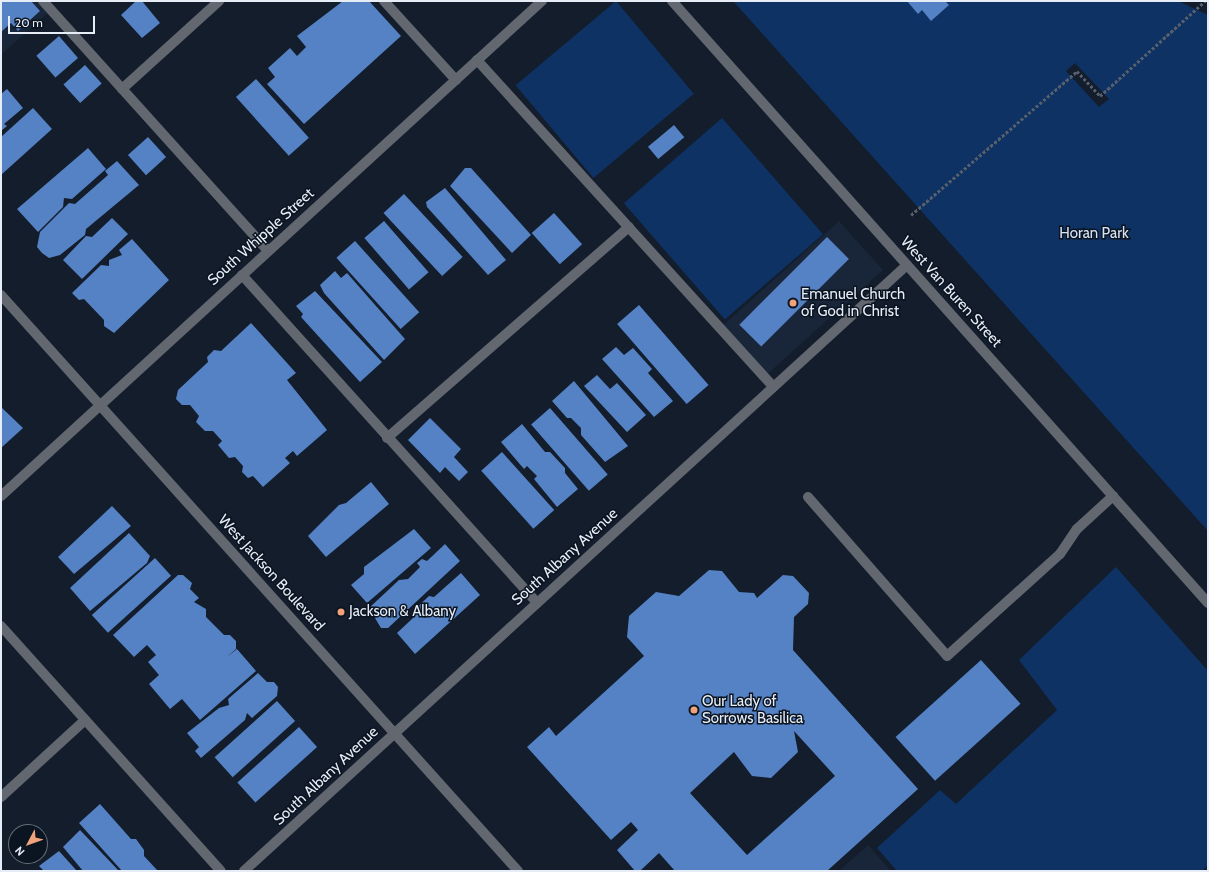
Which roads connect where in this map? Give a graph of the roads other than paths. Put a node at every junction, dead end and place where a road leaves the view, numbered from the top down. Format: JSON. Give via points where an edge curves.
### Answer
{"nodes":[{"id":1,"x":43,"y":1,"type":"edge"},
{"id":2,"x":219,"y":1,"type":"edge"},
{"id":3,"x":384,"y":1,"type":"edge"},
{"id":4,"x":542,"y":1,"type":"edge"},
{"id":5,"x":672,"y":1,"type":"edge"},
{"id":6,"x":477,"y":60,"type":"junction"},
{"id":7,"x":456,"y":80,"type":"junction"},
{"id":8,"x":122,"y":89,"type":"junction"},
{"id":9,"x":629,"y":227,"type":"junction"},
{"id":10,"x":268,"y":251,"type":"junction"},
{"id":11,"x":906,"y":265,"type":"junction"},
{"id":12,"x":242,"y":275,"type":"junction"},
{"id":13,"x":1,"y":295,"type":"edge"},
{"id":14,"x":773,"y":387,"type":"junction"},
{"id":15,"x":100,"y":405,"type":"junction"},
{"id":16,"x":387,"y":438,"type":"junction"},
{"id":17,"x":1,"y":496,"type":"edge"},
{"id":18,"x":1113,"y":496,"type":"junction"},
{"id":19,"x":808,"y":497,"type":"dead end"},
{"id":20,"x":537,"y":603,"type":"junction"},
{"id":21,"x":1208,"y":603,"type":"edge"},
{"id":22,"x":1,"y":626,"type":"edge"},
{"id":23,"x":85,"y":720,"type":"junction"},
{"id":24,"x":395,"y":733,"type":"junction"},
{"id":25,"x":1,"y":797,"type":"edge"},
{"id":26,"x":221,"y":871,"type":"edge"},
{"id":27,"x":244,"y":871,"type":"edge"},
{"id":28,"x":518,"y":871,"type":"edge"}],
"edges":[{"from":1,"to":8,"type":"street"},
{"from":2,"to":8,"type":"street"},
{"from":3,"to":7,"type":"street"},
{"from":4,"to":6,"type":"street","name":"South Whipple Street"},
{"from":5,"to":11,"type":"street","name":"West Van Buren Street"},
{"from":6,"to":7,"type":"street","name":"South Whipple Street"},
{"from":6,"to":9,"type":"street"},
{"from":7,"to":10,"type":"street","name":"South Whipple Street"},
{"from":8,"to":10,"type":"street"},
{"from":9,"to":14,"type":"street"},
{"from":9,"to":16,"type":"street"},
{"from":10,"to":12,"type":"street","name":"South Whipple Street"},
{"from":11,"to":14,"type":"street","name":"South Albany Avenue"},
{"from":11,"to":18,"type":"street","name":"West Van Buren Street"},
{"from":12,"to":15,"type":"street","name":"South Whipple Street"},
{"from":12,"to":16,"type":"street"},
{"from":13,"to":15,"type":"street","name":"West Jackson Boulevard"},
{"from":14,"to":20,"type":"street","name":"South Albany Avenue"},
{"from":15,"to":17,"type":"street","name":"South Whipple Street"},
{"from":15,"to":24,"type":"street","name":"West Jackson Boulevard"},
{"from":16,"to":20,"type":"street"},
{"from":18,"to":19,"type":"street","via":[[1077,529],[1060,554],[947,656]]},
{"from":18,"to":21,"type":"street","name":"West Van Buren Street"},
{"from":20,"to":24,"type":"street","name":"South Albany Avenue"},
{"from":22,"to":23,"type":"street"},
{"from":23,"to":25,"type":"street"},
{"from":23,"to":26,"type":"street"},
{"from":24,"to":27,"type":"street","name":"South Albany Avenue"},
{"from":24,"to":28,"type":"street","name":"West Jackson Boulevard"}]}
